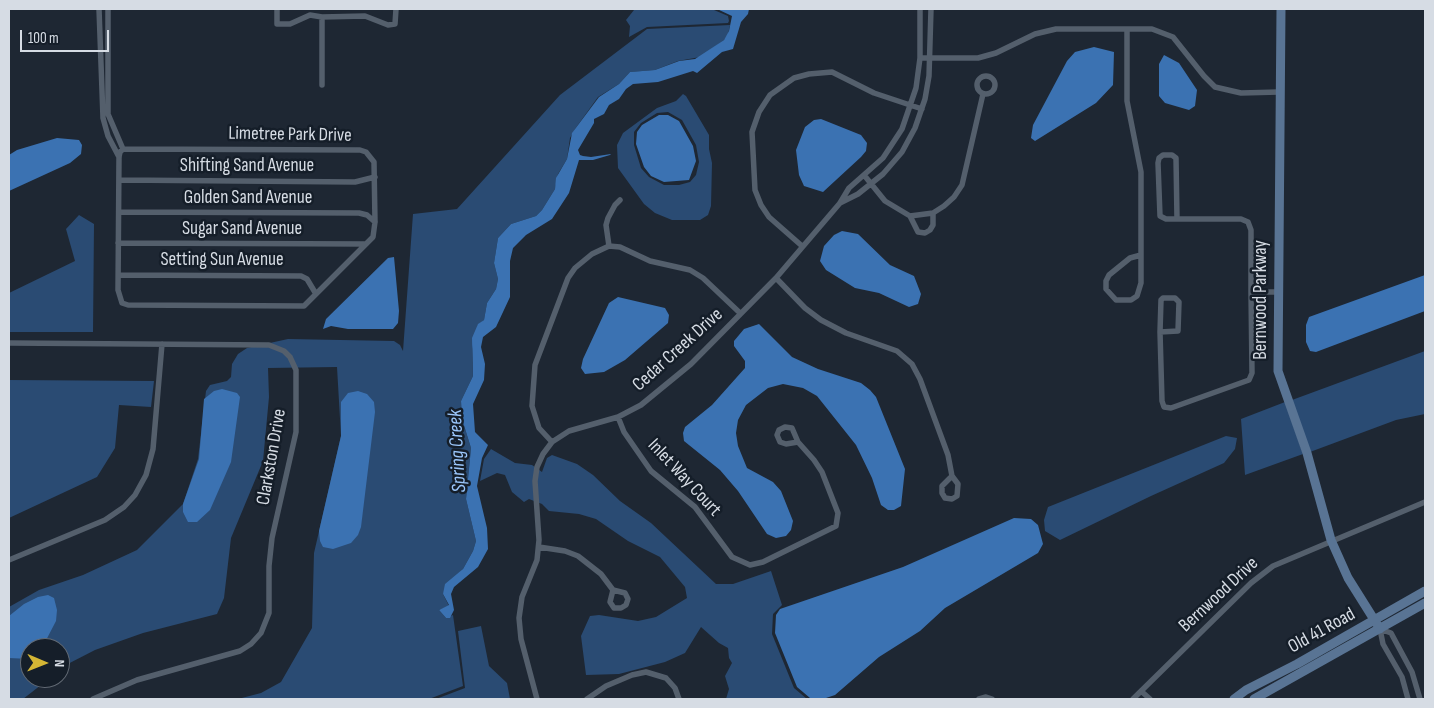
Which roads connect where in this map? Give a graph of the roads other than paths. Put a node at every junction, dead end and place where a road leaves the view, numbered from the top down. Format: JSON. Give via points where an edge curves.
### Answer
{"nodes":[{"id":1,"x":99,"y":9,"type":"edge"},
{"id":2,"x":108,"y":9,"type":"edge"},
{"id":3,"x":277,"y":9,"type":"edge"},
{"id":4,"x":396,"y":9,"type":"edge"},
{"id":5,"x":920,"y":9,"type":"edge"},
{"id":6,"x":932,"y":9,"type":"edge"},
{"id":7,"x":1281,"y":9,"type":"edge"},
{"id":8,"x":322,"y":17,"type":"junction"},
{"id":9,"x":1127,"y":28,"type":"junction"},
{"id":10,"x":920,"y":58,"type":"junction"},
{"id":11,"x":931,"y":58,"type":"junction"},
{"id":12,"x":322,"y":85,"type":"dead end"},
{"id":13,"x":1280,"y":92,"type":"junction"},
{"id":14,"x":982,"y":94,"type":"dead end"},
{"id":15,"x":911,"y":106,"type":"junction"},
{"id":16,"x":922,"y":109,"type":"junction"},
{"id":17,"x":115,"y":131,"type":"junction"},
{"id":18,"x":107,"y":134,"type":"junction"},
{"id":19,"x":124,"y":149,"type":"junction"},
{"id":20,"x":119,"y":157,"type":"junction"},
{"id":21,"x":864,"y":175,"type":"junction"},
{"id":22,"x":374,"y":177,"type":"junction"},
{"id":23,"x":119,"y":180,"type":"junction"},
{"id":24,"x":871,"y":184,"type":"junction"},
{"id":25,"x":620,"y":200,"type":"dead end"},
{"id":26,"x":840,"y":203,"type":"junction"},
{"id":27,"x":119,"y":212,"type":"junction"},
{"id":28,"x":933,"y":212,"type":"junction"},
{"id":29,"x":910,"y":216,"type":"junction"},
{"id":30,"x":1177,"y":219,"type":"junction"},
{"id":31,"x":375,"y":222,"type":"junction"},
{"id":32,"x":118,"y":243,"type":"junction"},
{"id":33,"x":366,"y":244,"type":"junction"},
{"id":34,"x":609,"y":246,"type":"junction"},
{"id":35,"x":802,"y":246,"type":"junction"},
{"id":36,"x":1140,"y":255,"type":"junction"},
{"id":37,"x":118,"y":275,"type":"junction"},
{"id":38,"x":776,"y":278,"type":"junction"},
{"id":39,"x":1251,"y":292,"type":"junction"},
{"id":40,"x":1277,"y":292,"type":"junction"},
{"id":41,"x":316,"y":294,"type":"junction"},
{"id":42,"x":740,"y":313,"type":"junction"},
{"id":43,"x":1160,"y":332,"type":"junction"},
{"id":44,"x":9,"y":344,"type":"edge"},
{"id":45,"x":162,"y":344,"type":"junction"},
{"id":46,"x":618,"y":417,"type":"junction"},
{"id":47,"x":552,"y":442,"type":"junction"},
{"id":48,"x":798,"y":442,"type":"dead end"},
{"id":49,"x":952,"y":476,"type":"dead end"},
{"id":50,"x":1425,"y":502,"type":"edge"},
{"id":51,"x":1331,"y":540,"type":"junction"},
{"id":52,"x":539,"y":547,"type":"junction"},
{"id":53,"x":9,"y":560,"type":"edge"},
{"id":54,"x":613,"y":590,"type":"dead end"},
{"id":55,"x":1425,"y":591,"type":"edge"},
{"id":56,"x":1425,"y":603,"type":"edge"},
{"id":57,"x":1376,"y":620,"type":"junction"},
{"id":58,"x":1380,"y":629,"type":"junction"},
{"id":59,"x":1142,"y":691,"type":"junction"},
{"id":60,"x":94,"y":699,"type":"edge"},
{"id":61,"x":537,"y":699,"type":"edge"},
{"id":62,"x":587,"y":699,"type":"edge"},
{"id":63,"x":679,"y":699,"type":"edge"},
{"id":64,"x":979,"y":699,"type":"edge"},
{"id":65,"x":992,"y":699,"type":"edge"},
{"id":66,"x":1133,"y":699,"type":"edge"},
{"id":67,"x":1150,"y":699,"type":"edge"},
{"id":68,"x":1234,"y":699,"type":"edge"},
{"id":69,"x":1254,"y":699,"type":"edge"},
{"id":70,"x":1408,"y":699,"type":"edge"},
{"id":71,"x":1420,"y":699,"type":"edge"}],
"edges":[{"from":1,"to":18,"type":"street","via":[[103,118]]},
{"from":2,"to":17,"type":"street","via":[[108,114]]},
{"from":3,"to":8,"type":"street","via":[[277,24],[290,24],[310,15]]},
{"from":4,"to":8,"type":"street","via":[[395,24],[392,25],[365,16]]},
{"from":5,"to":10,"type":"street","name":"Cedar Creek Drive"},
{"from":6,"to":11,"type":"street","name":"Cedar Creek Drive"},
{"from":7,"to":13,"type":"street","name":"Bernwood Parkway"},
{"from":8,"to":12,"type":"street"},
{"from":9,"to":11,"type":"street","via":[[1056,28],[978,58]]},
{"from":9,"to":13,"type":"street","via":[[1152,29],[1173,37],[1209,82],[1221,89],[1241,93]]},
{"from":9,"to":36,"type":"street","via":[[1127,100],[1141,172]]},
{"from":10,"to":11,"type":"street"},
{"from":10,"to":15,"type":"street","name":"Cedar Creek Drive"},
{"from":11,"to":16,"type":"street","name":"Cedar Creek Drive"},
{"from":13,"to":40,"type":"street","name":"Bernwood Parkway"},
{"from":14,"to":28,"type":"street","via":[[962,185],[949,202]]},
{"from":15,"to":16,"type":"street"},
{"from":15,"to":21,"type":"street","name":"Cedar Creek Drive","via":[[895,142]]},
{"from":15,"to":35,"type":"street","via":[[874,93],[832,72],[794,78],[770,95],[752,132],[755,190],[769,218]]},
{"from":16,"to":24,"type":"street","name":"Cedar Creek Drive","via":[[902,152]]},
{"from":17,"to":18,"type":"street"},
{"from":17,"to":19,"type":"street"},
{"from":18,"to":20,"type":"street"},
{"from":19,"to":20,"type":"street"},
{"from":19,"to":22,"type":"street","name":"Limetree Park Drive","via":[[360,150],[371,156]]},
{"from":20,"to":23,"type":"street","name":"Limetree Park Drive"},
{"from":21,"to":24,"type":"street"},
{"from":21,"to":26,"type":"street","name":"Cedar Creek Drive","via":[[849,188]]},
{"from":22,"to":23,"type":"street","name":"Shifting Sand Avenue","via":[[355,182]]},
{"from":22,"to":31,"type":"street","name":"Limetree Park Drive"},
{"from":23,"to":27,"type":"street","name":"Limetree Park Drive"},
{"from":24,"to":26,"type":"street","name":"Cedar Creek Drive"},
{"from":24,"to":29,"type":"street","via":[[886,201]]},
{"from":25,"to":34,"type":"street","via":[[606,224]]},
{"from":26,"to":35,"type":"street","name":"Cedar Creek Drive"},
{"from":27,"to":31,"type":"street","name":"Golden Sand Avenue","via":[[359,213]]},
{"from":27,"to":32,"type":"street","name":"Limetree Park Drive"},
{"from":28,"to":29,"type":"street"},
{"from":28,"to":29,"type":"street","via":[[933,225],[925,233],[918,232]]},
{"from":30,"to":30,"type":"street","via":[[1163,218],[1159,213],[1158,163],[1163,155],[1176,158]]},
{"from":30,"to":39,"type":"street","via":[[1241,219],[1248,222],[1251,230]]},
{"from":31,"to":33,"type":"street","name":"Limetree Park Drive","via":[[373,237]]},
{"from":32,"to":33,"type":"street","name":"Sugar Sand Avenue"},
{"from":32,"to":37,"type":"street","name":"Limetree Park Drive"},
{"from":33,"to":41,"type":"street","name":"Limetree Park Drive"},
{"from":34,"to":42,"type":"street","via":[[697,274]]},
{"from":34,"to":47,"type":"street","via":[[592,254],[571,273],[538,357],[532,382],[532,406],[540,428]]},
{"from":35,"to":38,"type":"street","name":"Cedar Creek Drive"},
{"from":36,"to":36,"type":"street","via":[[1138,296],[1131,300],[1116,300],[1106,288],[1109,275],[1130,258]]},
{"from":37,"to":41,"type":"street","name":"Setting Sun Avenue","via":[[301,276],[307,279]]},
{"from":37,"to":41,"type":"street","name":"Limetree Park Drive","via":[[122,303],[134,306],[296,307],[304,306]]},
{"from":38,"to":42,"type":"street","name":"Cedar Creek Drive"},
{"from":38,"to":49,"type":"street","via":[[821,320],[846,333],[897,351],[912,364],[948,455]]},
{"from":39,"to":40,"type":"street"},
{"from":39,"to":43,"type":"street","via":[[1252,373],[1248,381],[1174,408],[1166,408],[1162,401]]},
{"from":40,"to":51,"type":"street","name":"Bernwood Parkway","via":[[1278,371]]},
{"from":42,"to":46,"type":"street","name":"Cedar Creek Drive","via":[[691,364],[647,400]]},
{"from":43,"to":43,"type":"street","via":[[1178,331],[1179,302],[1176,298],[1161,299]]},
{"from":44,"to":45,"type":"street","name":"Clarkston Drive"},
{"from":45,"to":53,"type":"street","via":[[153,448],[146,475],[135,495],[105,520]]},
{"from":45,"to":60,"type":"street","name":"Clarkston Drive","via":[[269,344],[284,351],[294,363],[296,425],[270,545],[269,614],[261,633],[240,651],[137,680]]},
{"from":46,"to":47,"type":"street","name":"Cedar Creek Drive","via":[[569,431]]},
{"from":46,"to":48,"type":"street","name":"Inlet Way Court","via":[[624,432],[651,471],[695,507],[732,557],[750,564],[762,562],[836,526],[838,514],[822,472]]},
{"from":47,"to":52,"type":"street","name":"Cedar Creek Drive","via":[[540,460],[536,474]]},
{"from":50,"to":51,"type":"street","name":"Bernwood Drive"},
{"from":51,"to":57,"type":"street","name":"Bernwood Parkway","via":[[1348,578]]},
{"from":51,"to":59,"type":"street","name":"Bernwood Drive","via":[[1262,574]]},
{"from":52,"to":54,"type":"street","via":[[565,550],[578,556],[601,574]]},
{"from":52,"to":61,"type":"street","name":"Cedar Creek Drive","via":[[534,573],[522,597],[518,618]]},
{"from":55,"to":57,"type":"street","name":"Old 41 Road"},
{"from":56,"to":58,"type":"street","name":"Old 41 Road"},
{"from":57,"to":58,"type":"street","name":"Bernwood Parkway"},
{"from":57,"to":68,"type":"street","name":"Old 41 Road"},
{"from":58,"to":69,"type":"street","name":"Old 41 Road"},
{"from":58,"to":70,"type":"street","via":[[1383,644],[1402,677]]},
{"from":58,"to":71,"type":"street","via":[[1391,633],[1412,672]]},
{"from":59,"to":66,"type":"street","name":"Bernwood Drive"},
{"from":59,"to":67,"type":"street"},
{"from":62,"to":63,"type":"street","via":[[606,686],[646,672],[666,678]]},
{"from":64,"to":65,"type":"street","via":[[986,696]]}]}
